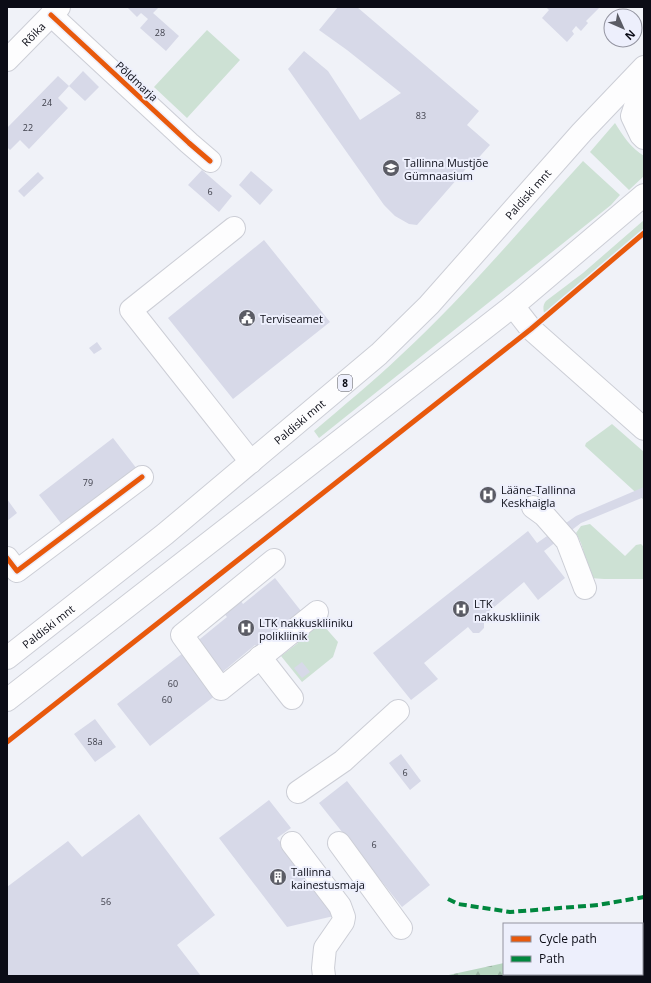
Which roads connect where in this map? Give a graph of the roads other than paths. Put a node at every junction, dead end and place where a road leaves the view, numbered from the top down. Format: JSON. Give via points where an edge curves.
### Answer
{"nodes":[{"id":1,"x":55,"y":11,"type":"edge"},
{"id":2,"x":7,"y":60,"type":"edge"},
{"id":3,"x":644,"y":67,"type":"edge"},
{"id":4,"x":644,"y":79,"type":"edge"},
{"id":5,"x":644,"y":138,"type":"edge"},
{"id":6,"x":210,"y":161,"type":"dead end"},
{"id":7,"x":644,"y":196,"type":"edge"},
{"id":8,"x":234,"y":228,"type":"dead end"},
{"id":9,"x":513,"y":306,"type":"junction"},
{"id":10,"x":644,"y":429,"type":"edge"},
{"id":11,"x":251,"y":462,"type":"junction"},
{"id":12,"x":142,"y":477,"type":"dead end"},
{"id":13,"x":533,"y":508,"type":"dead end"},
{"id":14,"x":7,"y":558,"type":"edge"},
{"id":15,"x":274,"y":560,"type":"dead end"},
{"id":16,"x":585,"y":588,"type":"dead end"},
{"id":17,"x":317,"y":612,"type":"dead end"},
{"id":18,"x":260,"y":657,"type":"junction"},
{"id":19,"x":7,"y":658,"type":"edge"},
{"id":20,"x":292,"y":698,"type":"dead end"},
{"id":21,"x":7,"y":700,"type":"edge"},
{"id":22,"x":398,"y":711,"type":"dead end"},
{"id":23,"x":298,"y":792,"type":"dead end"},
{"id":24,"x":292,"y":843,"type":"dead end"},
{"id":25,"x":339,"y":843,"type":"dead end"},
{"id":26,"x":401,"y":928,"type":"dead end"},
{"id":27,"x":324,"y":972,"type":"edge"}],
"edges":[{"from":1,"to":2,"type":"main road","name":"Rõika"},
{"from":1,"to":6,"type":"main road","name":"Põldmarja"},
{"from":3,"to":11,"type":"main road","name":"Paldiski mnt","number":"8","via":[[582,132],[429,305],[380,354]]},
{"from":4,"to":5,"type":"main road","via":[[632,116]]},
{"from":7,"to":9,"type":"main road"},
{"from":8,"to":11,"type":"main road","via":[[131,310]]},
{"from":9,"to":10,"type":"main road","via":[[531,329]]},
{"from":9,"to":21,"type":"main road"},
{"from":11,"to":19,"type":"main road","name":"Paldiski mnt","number":"8","via":[[165,534]]},
{"from":12,"to":14,"type":"main road","via":[[17,570]]},
{"from":13,"to":16,"type":"main road","via":[[544,515],[567,540]]},
{"from":15,"to":18,"type":"main road","via":[[182,635],[220,689]]},
{"from":17,"to":18,"type":"main road"},
{"from":18,"to":20,"type":"main road"},
{"from":22,"to":23,"type":"main road","via":[[343,761]]},
{"from":24,"to":27,"type":"main road","via":[[340,906],[344,917],[325,948]]},
{"from":25,"to":26,"type":"main road"}]}
